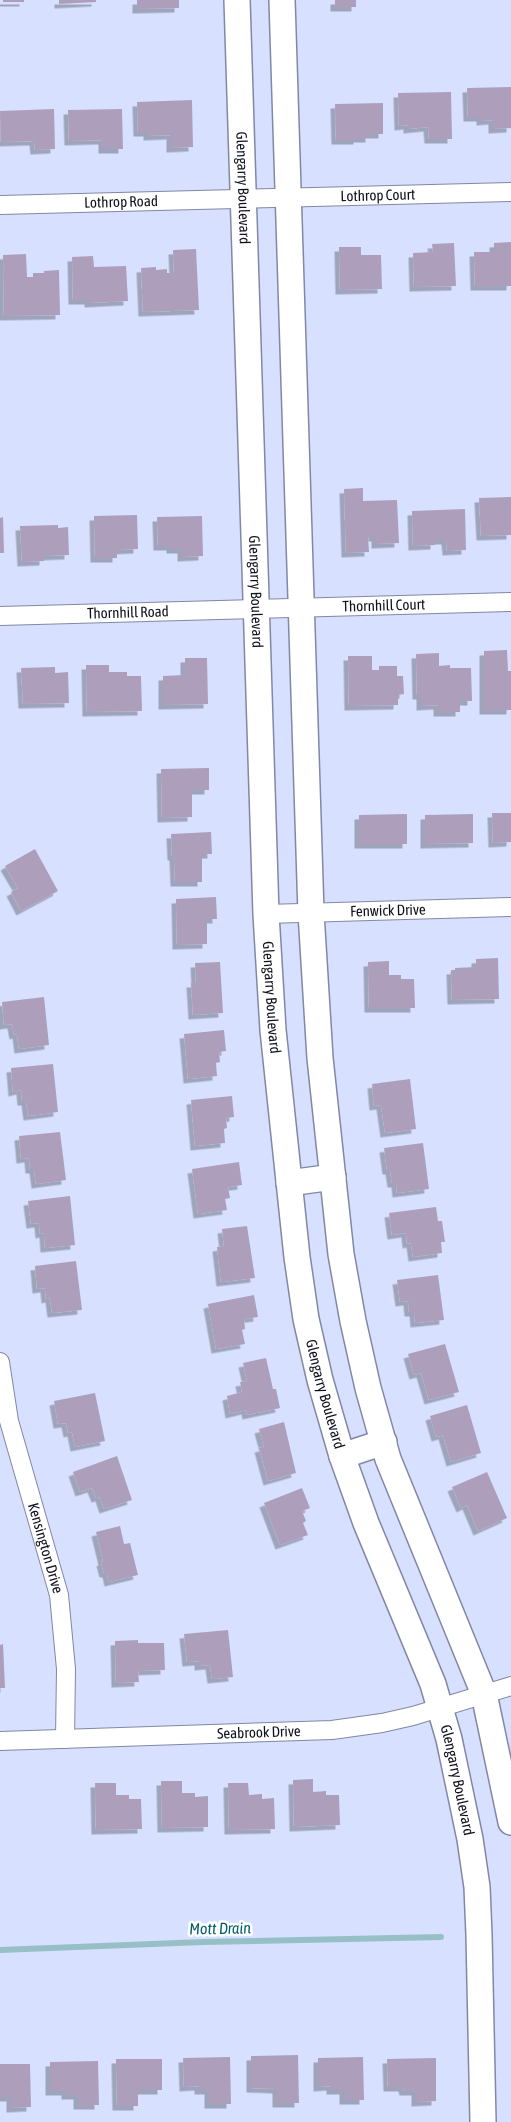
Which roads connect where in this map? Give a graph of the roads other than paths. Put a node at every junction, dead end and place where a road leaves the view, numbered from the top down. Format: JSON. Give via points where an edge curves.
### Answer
{"nodes":[{"id":1,"x":238,"y":0,"type":"edge"},
{"id":2,"x":282,"y":0,"type":"edge"},
{"id":3,"x":511,"y":192,"type":"edge"},
{"id":4,"x":288,"y":196,"type":"junction"},
{"id":5,"x":243,"y":198,"type":"junction"},
{"id":6,"x":0,"y":205,"type":"edge"},
{"id":7,"x":511,"y":602,"type":"edge"},
{"id":8,"x":301,"y":607,"type":"junction"},
{"id":9,"x":256,"y":608,"type":"junction"},
{"id":10,"x":0,"y":616,"type":"edge"},
{"id":11,"x":511,"y":907,"type":"edge"},
{"id":12,"x":311,"y":913,"type":"junction"},
{"id":13,"x":266,"y":914,"type":"junction"},
{"id":14,"x":333,"y":1177,"type":"junction"},
{"id":15,"x":289,"y":1183,"type":"junction"},
{"id":16,"x":0,"y":1362,"type":"edge"},
{"id":17,"x":384,"y":1442,"type":"junction"},
{"id":18,"x":342,"y":1456,"type":"junction"},
{"id":19,"x":511,"y":1686,"type":"edge"},
{"id":20,"x":484,"y":1694,"type":"junction"},
{"id":21,"x":440,"y":1708,"type":"junction"},
{"id":22,"x":65,"y":1739,"type":"junction"},
{"id":23,"x":0,"y":1742,"type":"edge"},
{"id":24,"x":511,"y":1822,"type":"edge"},
{"id":25,"x":483,"y":2122,"type":"edge"}],
"edges":[{"from":1,"to":5,"type":"street","name":"Glengarry Boulevard"},
{"from":2,"to":4,"type":"street"},
{"from":3,"to":4,"type":"street","name":"Lothrop Court"},
{"from":4,"to":5,"type":"street","name":"Lothrop Court"},
{"from":4,"to":8,"type":"street"},
{"from":5,"to":6,"type":"street","name":"Lothrop Road"},
{"from":5,"to":9,"type":"street","name":"Glengarry Boulevard"},
{"from":7,"to":8,"type":"street","name":"Thornhill Court"},
{"from":8,"to":9,"type":"street","name":"Thornhill Court"},
{"from":8,"to":12,"type":"street"},
{"from":9,"to":10,"type":"street","name":"Thornhill Road"},
{"from":9,"to":13,"type":"street","name":"Glengarry Boulevard"},
{"from":11,"to":12,"type":"street","name":"Fenwick Drive"},
{"from":12,"to":13,"type":"street","name":"Fenwick Drive"},
{"from":12,"to":14,"type":"street","via":[[320,1058]]},
{"from":13,"to":15,"type":"street","name":"Glengarry Boulevard","via":[[273,1030]]},
{"from":14,"to":15,"type":"street"},
{"from":14,"to":17,"type":"street","via":[[352,1321]]},
{"from":15,"to":18,"type":"street","name":"Glengarry Boulevard","via":[[306,1319]]},
{"from":16,"to":22,"type":"street","name":"Kensington Drive","via":[[9,1421],[60,1595],[66,1669]]},
{"from":17,"to":18,"type":"street","name":"Glengarry Boulevard"},
{"from":17,"to":20,"type":"street","via":[[388,1459]]},
{"from":18,"to":21,"type":"street","name":"Glengarry Boulevard"},
{"from":19,"to":20,"type":"street","name":"Seabrook Drive"},
{"from":20,"to":21,"type":"street","name":"Seabrook Drive"},
{"from":20,"to":24,"type":"street"},
{"from":21,"to":22,"type":"street","name":"Seabrook Drive","via":[[382,1723],[332,1730]]},
{"from":21,"to":25,"type":"street","name":"Glengarry Boulevard","via":[[470,1839],[477,1887]]},
{"from":22,"to":23,"type":"street","name":"Seabrook Drive"}]}
